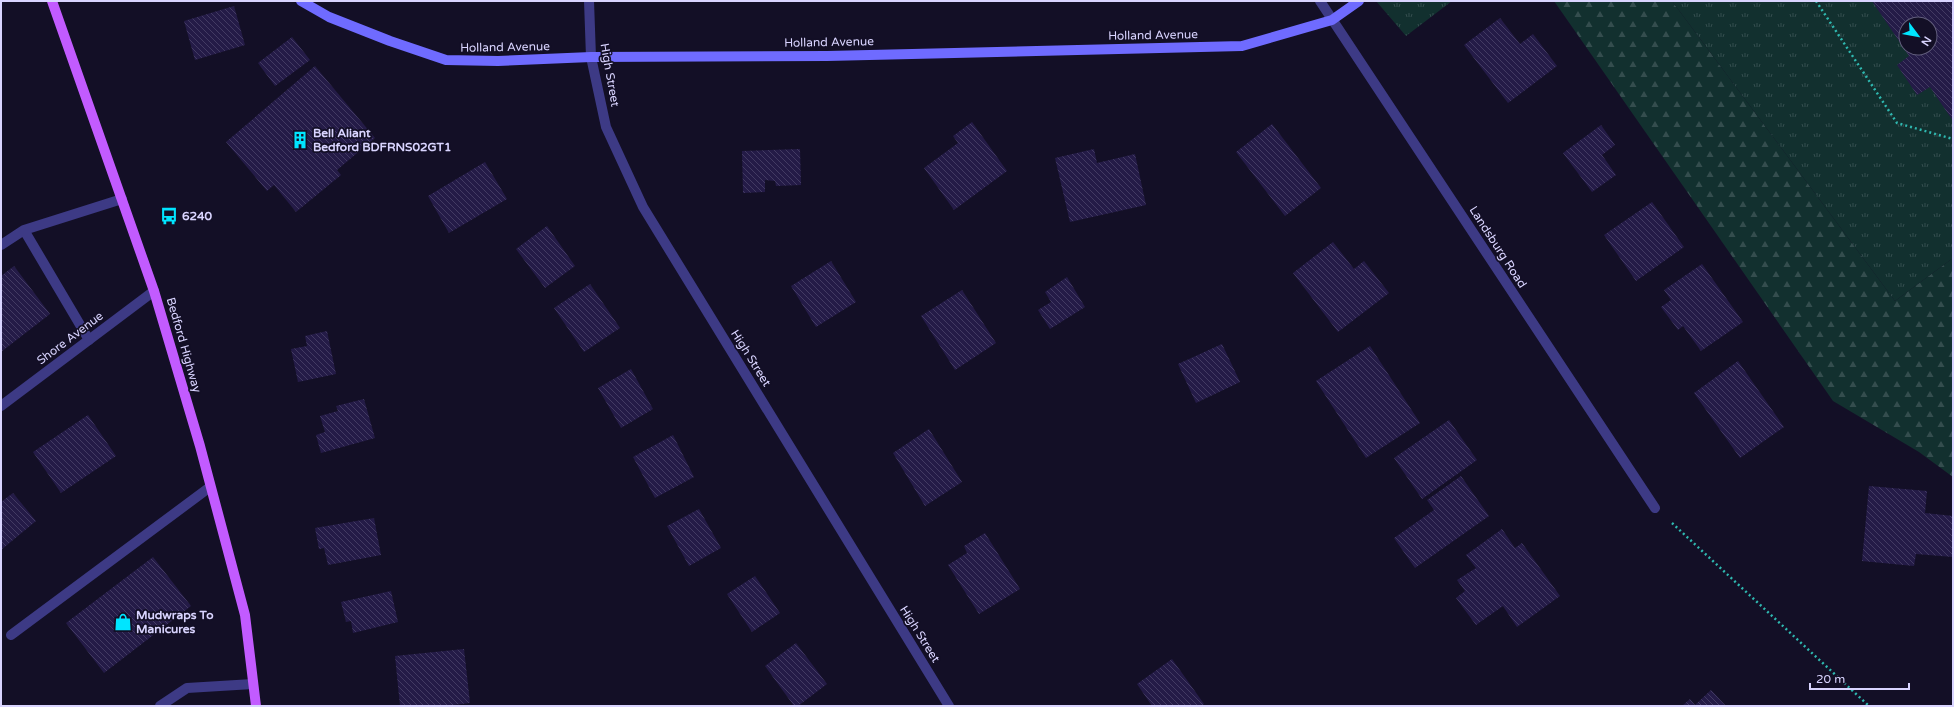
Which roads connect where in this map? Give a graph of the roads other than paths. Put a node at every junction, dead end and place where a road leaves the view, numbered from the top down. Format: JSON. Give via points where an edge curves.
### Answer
{"nodes":[{"id":1,"x":52,"y":1,"type":"edge"},
{"id":2,"x":301,"y":1,"type":"edge"},
{"id":3,"x":588,"y":1,"type":"edge"},
{"id":4,"x":1320,"y":1,"type":"edge"},
{"id":5,"x":1359,"y":1,"type":"edge"},
{"id":6,"x":1332,"y":20,"type":"junction"},
{"id":7,"x":591,"y":57,"type":"junction"},
{"id":8,"x":122,"y":199,"type":"junction"},
{"id":9,"x":24,"y":230,"type":"junction"},
{"id":10,"x":1,"y":245,"type":"edge"},
{"id":11,"x":154,"y":291,"type":"junction"},
{"id":12,"x":89,"y":340,"type":"junction"},
{"id":13,"x":1,"y":406,"type":"edge"},
{"id":14,"x":210,"y":487,"type":"junction"},
{"id":15,"x":1655,"y":508,"type":"road end"},
{"id":16,"x":11,"y":635,"type":"dead end"},
{"id":17,"x":253,"y":684,"type":"junction"},
{"id":18,"x":160,"y":706,"type":"edge"},
{"id":19,"x":256,"y":706,"type":"edge"},
{"id":20,"x":949,"y":706,"type":"edge"}],
"edges":[{"from":1,"to":8,"type":"main road","name":"Bedford Highway"},
{"from":2,"to":7,"type":"street","name":"Holland Avenue","via":[[329,17],[390,42],[446,60],[498,61]]},
{"from":3,"to":7,"type":"street","name":"High Street"},
{"from":4,"to":6,"type":"street","name":"Landsburg Road"},
{"from":5,"to":6,"type":"street","name":"Holland Avenue"},
{"from":6,"to":7,"type":"street","name":"Holland Avenue","via":[[1242,46],[827,56]]},
{"from":6,"to":15,"type":"street","name":"Landsburg Road"},
{"from":7,"to":20,"type":"street","name":"High Street","via":[[606,127],[643,207]]},
{"from":8,"to":9,"type":"street"},
{"from":8,"to":11,"type":"main road","name":"Bedford Highway"},
{"from":9,"to":10,"type":"street"},
{"from":9,"to":12,"type":"street"},
{"from":11,"to":12,"type":"street","name":"Shore Avenue"},
{"from":11,"to":14,"type":"main road","name":"Bedford Highway"},
{"from":12,"to":13,"type":"street","name":"Shore Avenue"},
{"from":14,"to":16,"type":"street"},
{"from":14,"to":17,"type":"main road","name":"Bedford Highway","via":[[245,615]]},
{"from":17,"to":18,"type":"street","via":[[187,688]]},
{"from":17,"to":19,"type":"main road","name":"Bedford Highway"}]}
